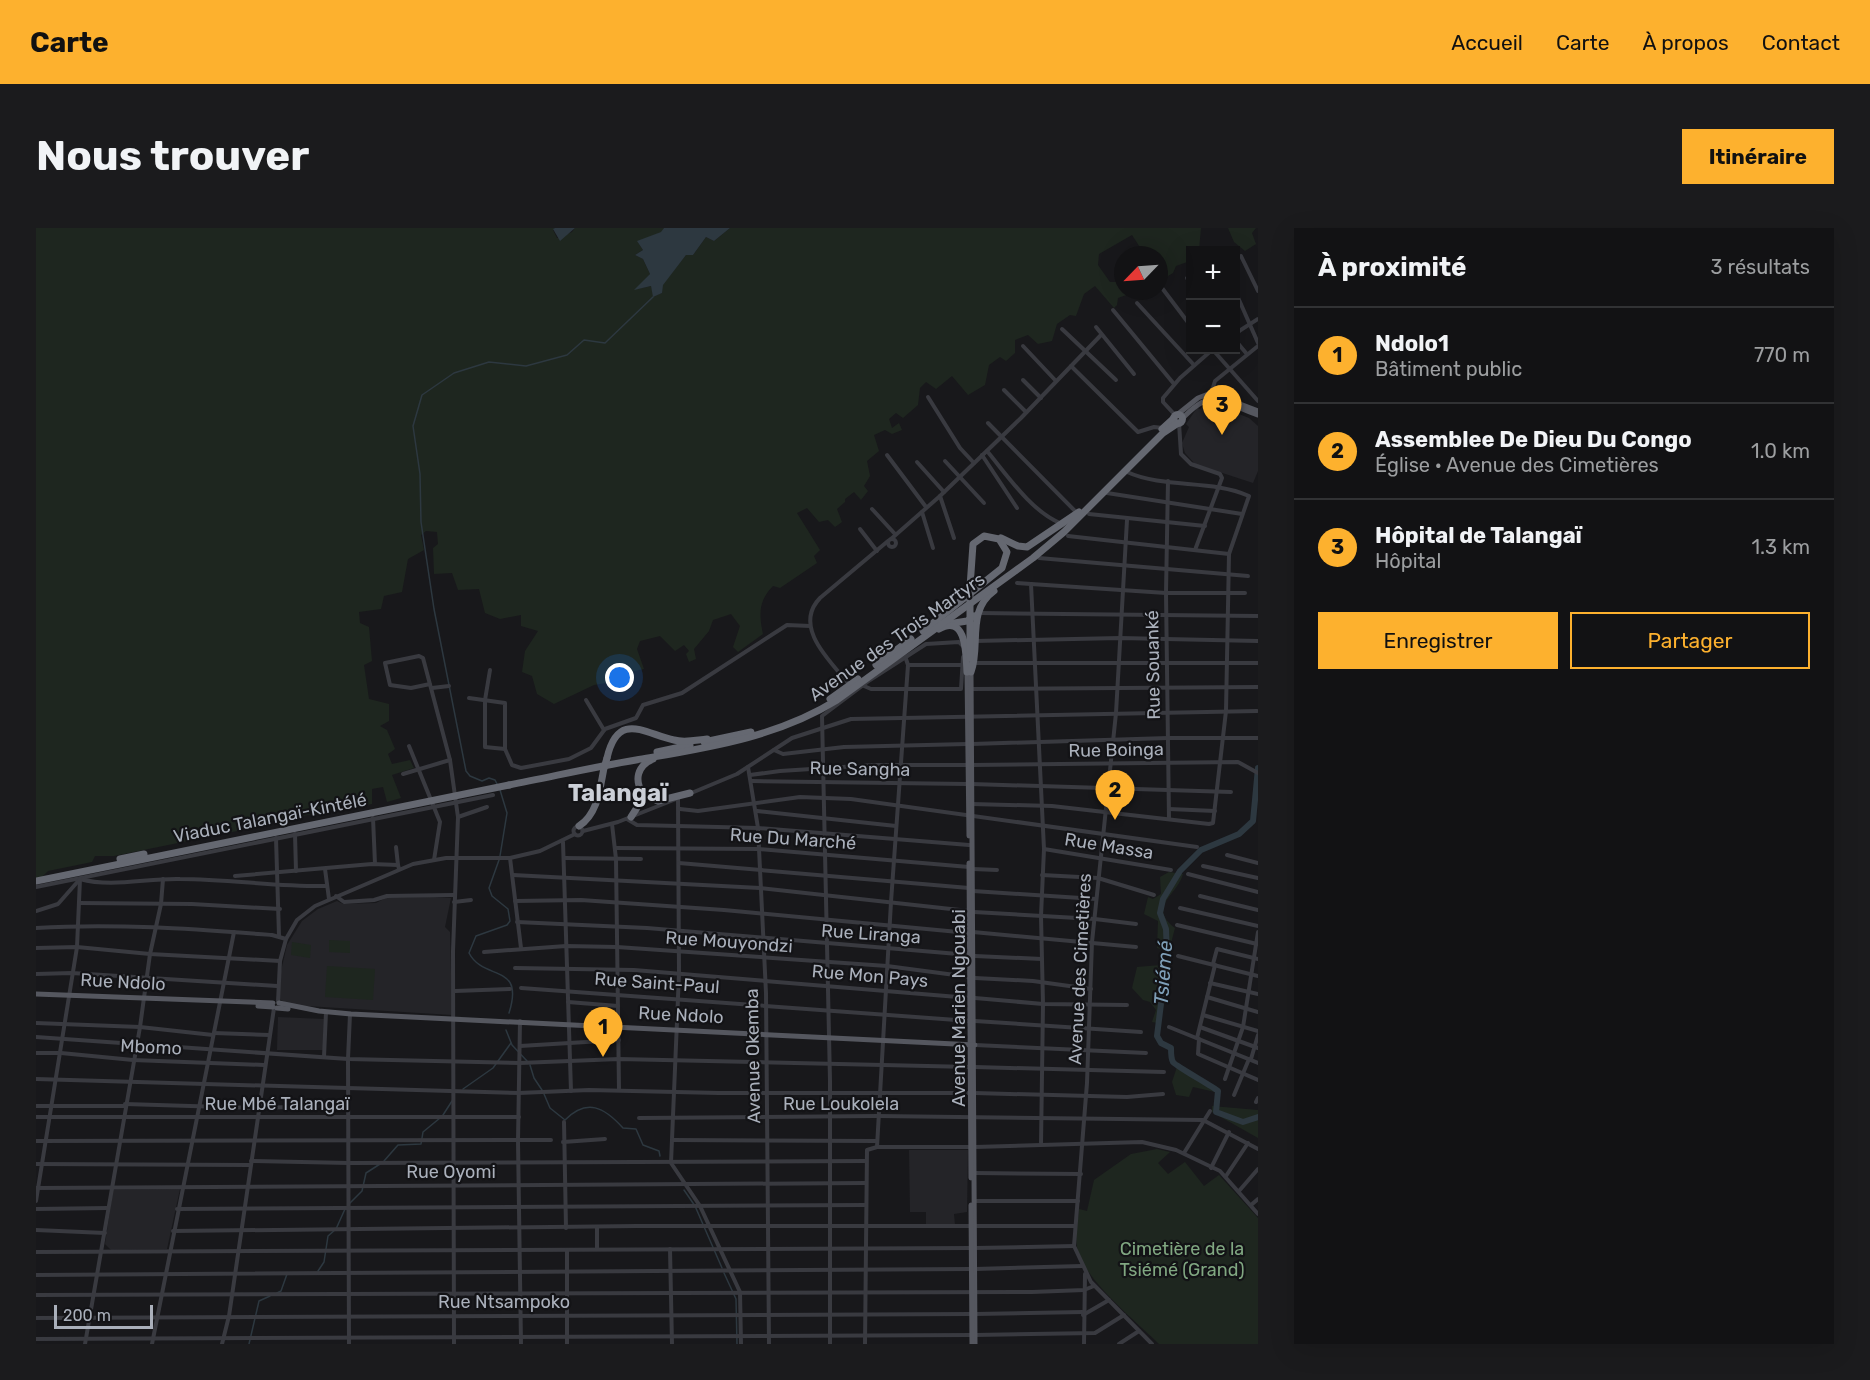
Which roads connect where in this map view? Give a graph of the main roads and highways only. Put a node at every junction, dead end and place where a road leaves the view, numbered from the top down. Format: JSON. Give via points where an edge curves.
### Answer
{"nodes":[{"id":1,"x":1210,"y":395,"type":"junction"},
{"id":2,"x":1258,"y":411,"type":"edge"},
{"id":3,"x":1258,"y":416,"type":"edge"},
{"id":4,"x":1178,"y":419,"type":"joint"},
{"id":5,"x":1164,"y":430,"type":"junction"},
{"id":6,"x":1078,"y":513,"type":"junction"},
{"id":7,"x":1064,"y":530,"type":"junction"},
{"id":8,"x":1000,"y":538,"type":"junction"},
{"id":9,"x":979,"y":611,"type":"junction"},
{"id":10,"x":946,"y":625,"type":"junction"},
{"id":11,"x":923,"y":631,"type":"junction"},
{"id":12,"x":890,"y":661,"type":"junction"},
{"id":13,"x":969,"y":661,"type":"junction"},
{"id":14,"x":969,"y":672,"type":"junction"},
{"id":15,"x":969,"y":716,"type":"junction"},
{"id":16,"x":728,"y":736,"type":"junction"},
{"id":17,"x":673,"y":754,"type":"junction"},
{"id":18,"x":509,"y":783,"type":"junction"},
{"id":19,"x":970,"y":784,"type":"junction"},
{"id":20,"x":641,"y":792,"type":"junction"},
{"id":21,"x":690,"y":793,"type":"road end"},
{"id":22,"x":970,"y":815,"type":"junction"},
{"id":23,"x":629,"y":818,"type":"road end"},
{"id":24,"x":581,"y":829,"type":"road end"},
{"id":25,"x":971,"y":868,"type":"junction"},
{"id":26,"x":36,"y":879,"type":"edge"},
{"id":27,"x":36,"y":994,"type":"edge"},
{"id":28,"x":973,"y":1045,"type":"junction"},
{"id":29,"x":973,"y":1147,"type":"junction"},
{"id":30,"x":973,"y":1227,"type":"junction"},
{"id":31,"x":974,"y":1344,"type":"edge"}],
"edges":[{"from":1,"to":2,"type":"main road"},
{"from":1,"to":3,"type":"main road"},
{"from":1,"to":4,"type":"main road","name":"Avenue des Trois Martyrs"},
{"from":4,"to":5,"type":"highway","name":"Avenue des Trois Martyrs"},
{"from":5,"to":6,"type":"highway","name":"Avenue des Trois Martyrs"},
{"from":5,"to":7,"type":"highway","name":"Avenue des Trois Martyrs"},
{"from":6,"to":7,"type":"highway"},
{"from":6,"to":11,"type":"highway","name":"Avenue des Trois Martyrs","via":[[1021,562]]},
{"from":7,"to":8,"type":"highway","via":[[1027,547]]},
{"from":7,"to":9,"type":"highway","via":[[1039,558],[991,593]]},
{"from":7,"to":12,"type":"highway","name":"Avenue des Trois Martyrs","via":[[1011,575]]},
{"from":8,"to":11,"type":"highway","via":[[1007,552],[1002,568]]},
{"from":8,"to":13,"type":"highway","bridge":true,"via":[[984,536],[973,544]]},
{"from":9,"to":10,"type":"highway","via":[[967,621]]},
{"from":9,"to":13,"type":"highway"},
{"from":10,"to":12,"type":"highway"},
{"from":10,"to":14,"type":"highway","via":[[956,627],[963,635]]},
{"from":11,"to":16,"type":"highway","name":"Avenue des Trois Martyrs","via":[[825,702],[765,729]]},
{"from":12,"to":17,"type":"highway","name":"Avenue des Trois Martyrs","via":[[806,718],[771,732]]},
{"from":13,"to":14,"type":"highway"},
{"from":14,"to":15,"type":"main road"},
{"from":14,"to":15,"type":"main road","name":"Avenue Marien Ngouabi"},
{"from":15,"to":19,"type":"main road","name":"Avenue Marien Ngouabi"},
{"from":16,"to":18,"type":"highway","name":"Avenue des Trois Martyrs"},
{"from":16,"to":24,"type":"highway","bridge":true,"via":[[681,741],[633,728],[616,737],[606,758],[594,807]]},
{"from":17,"to":18,"type":"highway","name":"Avenue des Trois Martyrs"},
{"from":17,"to":20,"type":"highway","via":[[642,766],[637,778]]},
{"from":18,"to":26,"type":"highway","name":"Viaduc Talangaï-Kintélé","bridge":true},
{"from":19,"to":22,"type":"main road"},
{"from":19,"to":22,"type":"main road","name":"Avenue Marien Ngouabi"},
{"from":20,"to":21,"type":"highway","via":[[658,801]]},
{"from":20,"to":23,"type":"highway","via":[[639,807]]},
{"from":22,"to":25,"type":"main road","name":"Avenue Marien Ngouabi"},
{"from":22,"to":25,"type":"main road"},
{"from":25,"to":28,"type":"main road","name":"Avenue Marien Ngouabi"},
{"from":27,"to":28,"type":"main road","name":"Rue Ndolo"},
{"from":28,"to":29,"type":"main road","name":"Avenue Marien Ngouabi"},
{"from":29,"to":30,"type":"main road"},
{"from":29,"to":30,"type":"main road","name":"Avenue Marien Ngouabi"},
{"from":30,"to":31,"type":"main road","name":"Avenue Marien Ngouabi"}]}
